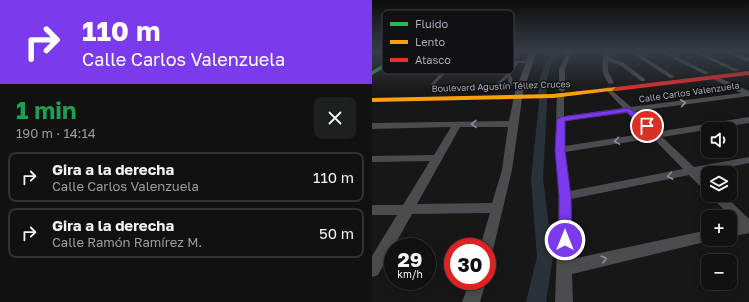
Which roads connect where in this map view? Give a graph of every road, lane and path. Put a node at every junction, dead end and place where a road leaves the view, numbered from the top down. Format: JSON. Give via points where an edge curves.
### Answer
{"nodes":[{"id":1,"x":529,"y":65,"type":"edge"},
{"id":2,"x":564,"y":65,"type":"edge"},
{"id":3,"x":605,"y":65,"type":"edge"},
{"id":4,"x":623,"y":65,"type":"edge"},
{"id":5,"x":654,"y":65,"type":"edge"},
{"id":6,"x":690,"y":65,"type":"edge"},
{"id":7,"x":725,"y":65,"type":"edge"},
{"id":8,"x":382,"y":67,"type":"edge"},
{"id":9,"x":749,"y":68,"type":"edge"},
{"id":10,"x":736,"y":70,"type":"junction"},
{"id":11,"x":372,"y":73,"type":"edge"},
{"id":12,"x":749,"y":73,"type":"edge"},
{"id":13,"x":442,"y":74,"type":"edge"},
{"id":14,"x":508,"y":75,"type":"joint"},
{"id":15,"x":710,"y":75,"type":"junction"},
{"id":16,"x":672,"y":77,"type":"junction"},
{"id":17,"x":643,"y":80,"type":"junction"},
{"id":18,"x":432,"y":85,"type":"dead end"},
{"id":19,"x":609,"y":86,"type":"junction"},
{"id":20,"x":372,"y":93,"type":"edge"},
{"id":21,"x":557,"y":93,"type":"junction"},
{"id":22,"x":518,"y":94,"type":"junction"},
{"id":23,"x":749,"y":94,"type":"edge"},
{"id":24,"x":372,"y":100,"type":"edge"},
{"id":25,"x":629,"y":110,"type":"junction"},
{"id":26,"x":561,"y":119,"type":"junction"},
{"id":27,"x":749,"y":120,"type":"edge"},
{"id":28,"x":457,"y":124,"type":"junction"},
{"id":29,"x":513,"y":124,"type":"junction"},
{"id":30,"x":372,"y":126,"type":"edge"},
{"id":31,"x":656,"y":135,"type":"junction"},
{"id":32,"x":560,"y":150,"type":"junction"},
{"id":33,"x":438,"y":158,"type":"junction"},
{"id":34,"x":372,"y":159,"type":"edge"},
{"id":35,"x":749,"y":160,"type":"edge"},
{"id":36,"x":692,"y":171,"type":"junction"},
{"id":37,"x":701,"y":180,"type":"edge"},
{"id":38,"x":565,"y":196,"type":"junction"},
{"id":39,"x":723,"y":202,"type":"edge"},
{"id":40,"x":498,"y":208,"type":"junction"},
{"id":41,"x":407,"y":209,"type":"junction"},
{"id":42,"x":372,"y":210,"type":"edge"},
{"id":43,"x":749,"y":227,"type":"edge"},
{"id":44,"x":737,"y":230,"type":"edge"},
{"id":45,"x":490,"y":238,"type":"edge"},
{"id":46,"x":701,"y":238,"type":"edge"},
{"id":47,"x":566,"y":268,"type":"junction"},
{"id":48,"x":372,"y":270,"type":"edge"},
{"id":49,"x":475,"y":290,"type":"edge"},
{"id":50,"x":471,"y":302,"type":"edge"},
{"id":51,"x":564,"y":302,"type":"edge"}],
"edges":[{"from":1,"to":22,"type":"street"},
{"from":2,"to":21,"type":"street"},
{"from":3,"to":19,"type":"street","via":[[604,73]]},
{"from":4,"to":17,"type":"street"},
{"from":5,"to":16,"type":"street"},
{"from":6,"to":15,"type":"street"},
{"from":7,"to":10,"type":"street"},
{"from":8,"to":11,"type":"street"},
{"from":9,"to":10,"type":"street","name":"Boulevard Agustín Téllez Cruces"},
{"from":10,"to":15,"type":"street","name":"Boulevard Agustín Téllez Cruces"},
{"from":12,"to":15,"type":"street","name":"Boulevard Agustín Téllez Cruces"},
{"from":13,"to":18,"type":"lane"},
{"from":14,"to":14,"type":"lane","via":[[499,82],[499,86],[505,88],[511,85]]},
{"from":15,"to":16,"type":"street","name":"Boulevard Agustín Téllez Cruces"},
{"from":15,"to":19,"type":"street","name":"Boulevard Agustín Téllez Cruces"},
{"from":15,"to":23,"type":"street"},
{"from":16,"to":17,"type":"street","name":"Boulevard Agustín Téllez Cruces"},
{"from":17,"to":19,"type":"street","name":"Boulevard Agustín Téllez Cruces"},
{"from":19,"to":21,"type":"street","name":"Boulevard Agustín Téllez Cruces"},
{"from":19,"to":25,"type":"street"},
{"from":20,"to":22,"type":"street","name":"Boulevard Agustín Téllez Cruces"},
{"from":21,"to":22,"type":"street","name":"Boulevard Agustín Téllez Cruces"},
{"from":21,"to":26,"type":"street"},
{"from":22,"to":24,"type":"street","name":"Boulevard Agustín Téllez Cruces"},
{"from":22,"to":29,"type":"street"},
{"from":25,"to":23,"type":"street","name":"Calle Carlos Valenzuela","one_way":true},
{"from":25,"to":26,"type":"street","name":"Calle Carlos Valenzuela"},
{"from":25,"to":31,"type":"street"},
{"from":26,"to":32,"type":"street"},
{"from":27,"to":31,"type":"street"},
{"from":29,"to":28,"type":"street","one_way":true},
{"from":28,"to":30,"type":"street"},
{"from":28,"to":33,"type":"street"},
{"from":29,"to":40,"type":"street","via":[[507,170]]},
{"from":31,"to":32,"type":"street","one_way":true},
{"from":31,"to":36,"type":"street"},
{"from":32,"to":38,"type":"street"},
{"from":33,"to":34,"type":"street"},
{"from":33,"to":41,"type":"street"},
{"from":35,"to":36,"type":"street"},
{"from":36,"to":37,"type":"street"},
{"from":36,"to":38,"type":"street","one_way":true},
{"from":38,"to":47,"type":"street"},
{"from":39,"to":43,"type":"street"},
{"from":40,"to":41,"type":"street"},
{"from":40,"to":45,"type":"street"},
{"from":41,"to":42,"type":"street"},
{"from":41,"to":48,"type":"street"},
{"from":43,"to":44,"type":"street"},
{"from":47,"to":46,"type":"street","one_way":true},
{"from":47,"to":51,"type":"street"},
{"from":49,"to":50,"type":"street"}]}
